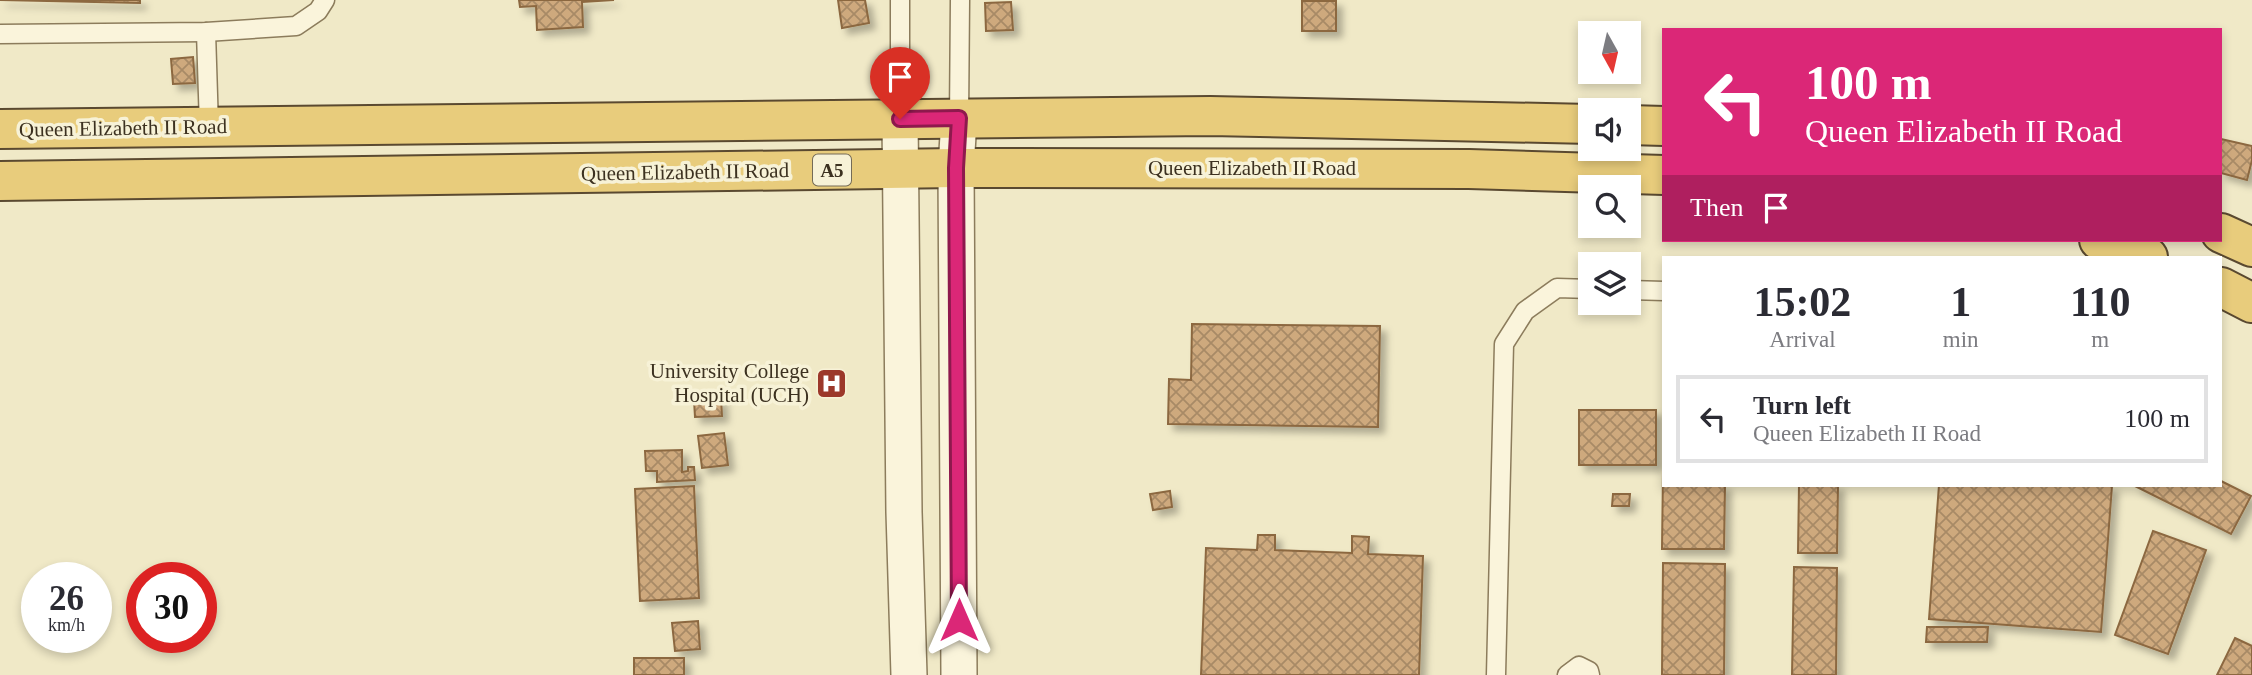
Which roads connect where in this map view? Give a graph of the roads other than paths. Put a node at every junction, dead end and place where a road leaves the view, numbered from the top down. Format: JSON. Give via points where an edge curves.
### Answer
{"nodes":[{"id":1,"x":325,"y":0,"type":"edge"},
{"id":2,"x":900,"y":0,"type":"edge"},
{"id":3,"x":960,"y":0,"type":"edge"},
{"id":4,"x":206,"y":32,"type":"junction"},
{"id":5,"x":0,"y":34,"type":"edge"},
{"id":6,"x":959,"y":118,"type":"junction"},
{"id":7,"x":900,"y":119,"type":"junction"},
{"id":8,"x":1578,"y":124,"type":"edge"},
{"id":9,"x":1641,"y":125,"type":"edge"},
{"id":10,"x":1662,"y":126,"type":"edge"},
{"id":11,"x":209,"y":127,"type":"junction"},
{"id":12,"x":0,"y":129,"type":"edge"},
{"id":13,"x":956,"y":168,"type":"junction"},
{"id":14,"x":901,"y":169,"type":"junction"},
{"id":15,"x":1662,"y":175,"type":"edge"},
{"id":16,"x":0,"y":181,"type":"edge"},
{"id":17,"x":2222,"y":233,"type":"edge"},
{"id":18,"x":2105,"y":242,"type":"edge"},
{"id":19,"x":2252,"y":247,"type":"edge"},
{"id":20,"x":2145,"y":256,"type":"edge"},
{"id":21,"x":2222,"y":288,"type":"edge"},
{"id":22,"x":1578,"y":289,"type":"edge"},
{"id":23,"x":1641,"y":290,"type":"edge"},
{"id":24,"x":1662,"y":291,"type":"edge"},
{"id":25,"x":2252,"y":303,"type":"edge"},
{"id":26,"x":958,"y":509,"type":"junction"},
{"id":27,"x":904,"y":512,"type":"junction"},
{"id":28,"x":909,"y":675,"type":"edge"},
{"id":29,"x":959,"y":675,"type":"edge"},
{"id":30,"x":1496,"y":675,"type":"edge"},
{"id":31,"x":1567,"y":675,"type":"edge"},
{"id":32,"x":1590,"y":675,"type":"edge"}],
"edges":[{"from":1,"to":4,"type":"lane","via":[[318,11],[296,26]]},
{"from":2,"to":7,"type":"lane"},
{"from":3,"to":6,"type":"lane"},
{"from":4,"to":5,"type":"lane"},
{"from":4,"to":11,"type":"lane"},
{"from":6,"to":7,"type":"highway","name":"Queen Elizabeth II Road"},
{"from":6,"to":8,"type":"highway","name":"Queen Elizabeth II Road","via":[[1210,116]]},
{"from":6,"to":13,"type":"street"},
{"from":7,"to":11,"type":"highway","name":"Queen Elizabeth II Road"},
{"from":7,"to":14,"type":"street"},
{"from":9,"to":10,"type":"highway"},
{"from":11,"to":12,"type":"highway","name":"Queen Elizabeth II Road"},
{"from":13,"to":14,"type":"highway","name":"Queen Elizabeth II Road","number":"A5"},
{"from":13,"to":15,"type":"highway","name":"Queen Elizabeth II Road","number":"A5","via":[[1469,169]]},
{"from":13,"to":26,"type":"street"},
{"from":14,"to":16,"type":"highway","name":"Queen Elizabeth II Road","number":"A5"},
{"from":14,"to":27,"type":"street"},
{"from":17,"to":19,"type":"highway"},
{"from":18,"to":20,"type":"highway"},
{"from":21,"to":25,"type":"highway"},
{"from":22,"to":30,"type":"lane","via":[[1557,288],[1525,311],[1504,344]]},
{"from":23,"to":24,"type":"lane"},
{"from":26,"to":27,"type":"street"},
{"from":26,"to":29,"type":"street"},
{"from":27,"to":28,"type":"street"},
{"from":31,"to":32,"type":"lane","via":[[1579,666]]}]}
